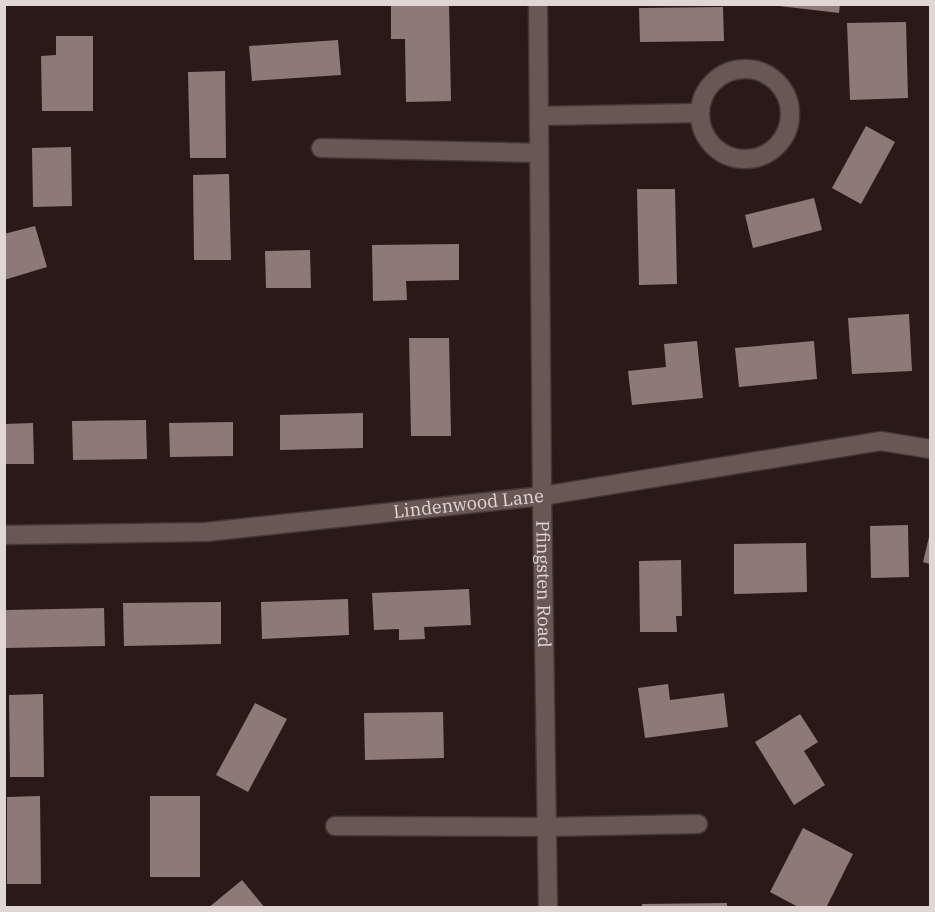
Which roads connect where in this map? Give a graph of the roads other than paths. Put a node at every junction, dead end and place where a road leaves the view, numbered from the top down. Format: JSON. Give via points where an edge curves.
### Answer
{"nodes":[{"id":1,"x":538,"y":4,"type":"edge"},
{"id":2,"x":699,"y":113,"type":"junction"},
{"id":3,"x":539,"y":116,"type":"junction"},
{"id":4,"x":321,"y":148,"type":"dead end"},
{"id":5,"x":539,"y":153,"type":"junction"},
{"id":6,"x":930,"y":449,"type":"edge"},
{"id":7,"x":542,"y":496,"type":"junction"},
{"id":8,"x":4,"y":535,"type":"edge"},
{"id":9,"x":698,"y":824,"type":"dead end"},
{"id":10,"x":335,"y":826,"type":"dead end"},
{"id":11,"x":546,"y":827,"type":"junction"},
{"id":12,"x":548,"y":908,"type":"edge"}],
"edges":[{"from":1,"to":3,"type":"street","name":"Pfingsten Road"},
{"from":2,"to":2,"type":"street","via":[[707,140],[717,150],[744,160],[772,151],[782,141],[791,113],[780,84],[753,69],[722,74],[702,97]]},
{"from":2,"to":3,"type":"street"},
{"from":3,"to":5,"type":"street","name":"Pfingsten Road"},
{"from":4,"to":5,"type":"street"},
{"from":5,"to":7,"type":"street","name":"Pfingsten Road"},
{"from":6,"to":7,"type":"street","name":"Lindenwood Lane","via":[[881,441]]},
{"from":7,"to":8,"type":"street","name":"Lindenwood Lane","via":[[206,532]]},
{"from":7,"to":11,"type":"street","name":"Pfingsten Road"},
{"from":9,"to":11,"type":"street"},
{"from":10,"to":11,"type":"street"},
{"from":11,"to":12,"type":"street","name":"Pfingsten Road"}]}
